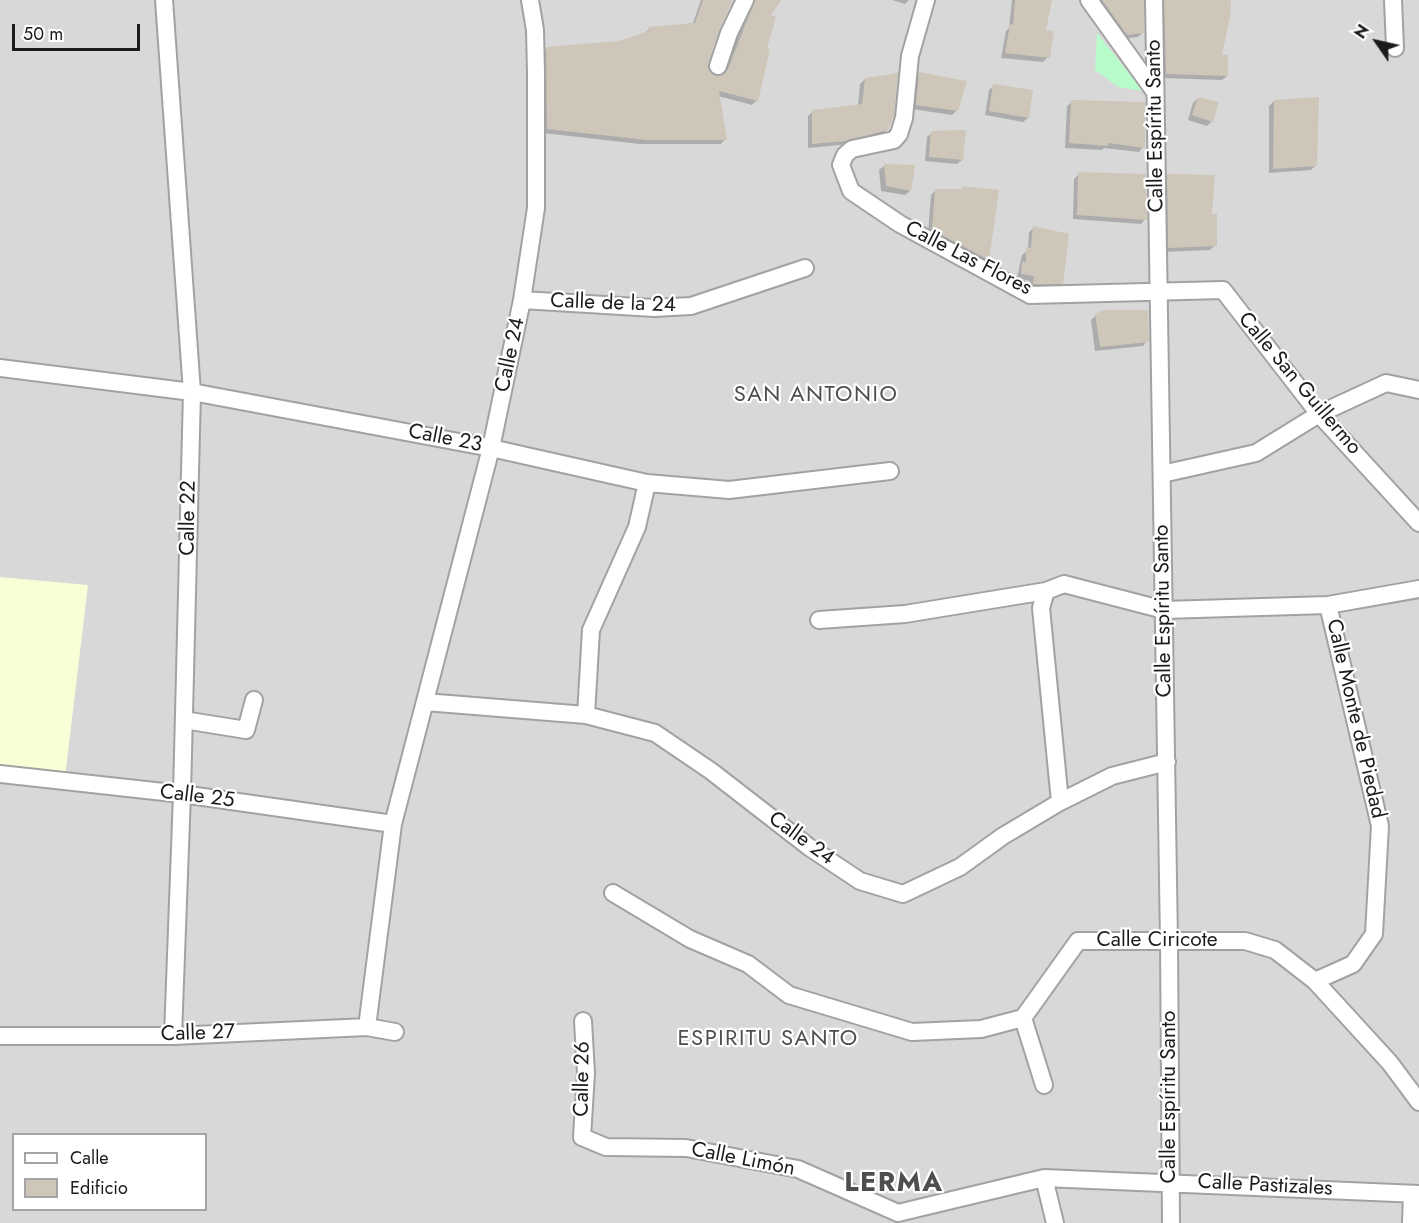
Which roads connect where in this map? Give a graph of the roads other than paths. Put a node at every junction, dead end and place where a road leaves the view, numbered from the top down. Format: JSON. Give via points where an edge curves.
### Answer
{"nodes":[{"id":1,"x":164,"y":0,"type":"edge"},
{"id":2,"x":530,"y":0,"type":"edge"},
{"id":3,"x":745,"y":0,"type":"edge"},
{"id":4,"x":926,"y":0,"type":"edge"},
{"id":5,"x":1089,"y":0,"type":"edge"},
{"id":6,"x":1154,"y":0,"type":"edge"},
{"id":7,"x":1394,"y":0,"type":"edge"},
{"id":8,"x":1395,"y":48,"type":"dead end"},
{"id":9,"x":718,"y":66,"type":"dead end"},
{"id":10,"x":1155,"y":92,"type":"junction"},
{"id":11,"x":805,"y":268,"type":"dead end"},
{"id":12,"x":1159,"y":290,"type":"junction"},
{"id":13,"x":522,"y":300,"type":"junction"},
{"id":14,"x":0,"y":368,"type":"edge"},
{"id":15,"x":1419,"y":390,"type":"edge"},
{"id":16,"x":192,"y":392,"type":"junction"},
{"id":17,"x":1319,"y":414,"type":"junction"},
{"id":18,"x":491,"y":448,"type":"junction"},
{"id":19,"x":890,"y":471,"type":"dead end"},
{"id":20,"x":1162,"y":474,"type":"junction"},
{"id":21,"x":647,"y":483,"type":"junction"},
{"id":22,"x":1419,"y":523,"type":"edge"},
{"id":23,"x":1419,"y":589,"type":"edge"},
{"id":24,"x":1046,"y":591,"type":"junction"},
{"id":25,"x":1328,"y":605,"type":"junction"},
{"id":26,"x":1164,"y":610,"type":"junction"},
{"id":27,"x":819,"y":620,"type":"dead end"},
{"id":28,"x":254,"y":700,"type":"dead end"},
{"id":29,"x":425,"y":702,"type":"junction"},
{"id":30,"x":586,"y":715,"type":"junction"},
{"id":31,"x":184,"y":720,"type":"junction"},
{"id":32,"x":1167,"y":762,"type":"junction"},
{"id":33,"x":0,"y":774,"type":"edge"},
{"id":34,"x":182,"y":794,"type":"junction"},
{"id":35,"x":1060,"y":802,"type":"junction"},
{"id":36,"x":393,"y":824,"type":"junction"},
{"id":37,"x":613,"y":893,"type":"dead end"},
{"id":38,"x":1169,"y":941,"type":"junction"},
{"id":39,"x":1315,"y":981,"type":"junction"},
{"id":40,"x":1023,"y":1018,"type":"junction"},
{"id":41,"x":583,"y":1021,"type":"dead end"},
{"id":42,"x":367,"y":1027,"type":"junction"},
{"id":43,"x":395,"y":1032,"type":"dead end"},
{"id":44,"x":0,"y":1036,"type":"edge"},
{"id":45,"x":173,"y":1036,"type":"junction"},
{"id":46,"x":1044,"y":1085,"type":"dead end"},
{"id":47,"x":1419,"y":1102,"type":"edge"},
{"id":48,"x":582,"y":1137,"type":"joint"},
{"id":49,"x":1044,"y":1178,"type":"junction"},
{"id":50,"x":1170,"y":1182,"type":"junction"},
{"id":51,"x":1416,"y":1194,"type":"edge"},
{"id":52,"x":898,"y":1218,"type":"edge"},
{"id":53,"x":1055,"y":1223,"type":"edge"},
{"id":54,"x":1171,"y":1223,"type":"edge"},
{"id":55,"x":1411,"y":1223,"type":"edge"}],
"edges":[{"from":1,"to":16,"type":"street","name":"Calle 22"},
{"from":2,"to":13,"type":"street","name":"Calle 24","via":[[537,84],[536,208]]},
{"from":3,"to":9,"type":"street"},
{"from":4,"to":12,"type":"street","name":"Calle Las Flores","via":[[910,56],[899,134],[894,140],[852,149],[845,155],[841,165],[851,191],[900,224],[1030,295]]},
{"from":5,"to":10,"type":"street"},
{"from":6,"to":10,"type":"street","name":"Calle Espíritu Santo"},
{"from":7,"to":8,"type":"street"},
{"from":10,"to":12,"type":"street","name":"Calle Espíritu Santo"},
{"from":11,"to":13,"type":"street","name":"Calle de la 24","via":[[691,306],[654,308]]},
{"from":12,"to":17,"type":"street","name":"Calle San Guillermo","via":[[1223,290]]},
{"from":12,"to":20,"type":"street","name":"Calle Espíritu Santo"},
{"from":13,"to":18,"type":"street","name":"Calle 24"},
{"from":14,"to":16,"type":"street","name":"Calle 23"},
{"from":15,"to":17,"type":"street","via":[[1386,383]]},
{"from":16,"to":18,"type":"street","name":"Calle 23"},
{"from":16,"to":31,"type":"street","name":"Calle 22"},
{"from":17,"to":20,"type":"street","via":[[1256,453]]},
{"from":17,"to":22,"type":"street","name":"Calle San Guillermo"},
{"from":18,"to":21,"type":"street","name":"Calle 23"},
{"from":18,"to":29,"type":"street","name":"Calle 24"},
{"from":19,"to":21,"type":"street","name":"Calle 23","via":[[729,490]]},
{"from":20,"to":26,"type":"street","name":"Calle Espíritu Santo"},
{"from":21,"to":30,"type":"street","via":[[637,527],[591,630]]},
{"from":23,"to":25,"type":"street","name":"Calle Monte de Piedad"},
{"from":24,"to":26,"type":"street","name":"Calle Monte de Piedad","via":[[1064,584]]},
{"from":24,"to":27,"type":"street","name":"Calle Monte de Piedad","via":[[905,614]]},
{"from":24,"to":35,"type":"street","via":[[1041,608]]},
{"from":25,"to":26,"type":"street","name":"Calle Monte de Piedad"},
{"from":25,"to":39,"type":"street","name":"Calle Monte de Piedad","via":[[1380,826],[1374,934],[1353,964]]},
{"from":26,"to":32,"type":"street","name":"Calle Espíritu Santo"},
{"from":28,"to":31,"type":"street","via":[[246,730]]},
{"from":29,"to":30,"type":"street","name":"Calle 24"},
{"from":29,"to":36,"type":"street","name":"Calle 24"},
{"from":30,"to":35,"type":"street","name":"Calle 24","via":[[655,733],[860,881],[903,894],[960,867]]},
{"from":31,"to":34,"type":"street","name":"Calle 22"},
{"from":32,"to":35,"type":"street","name":"Calle 24","via":[[1112,776]]},
{"from":32,"to":38,"type":"street","name":"Calle Espíritu Santo"},
{"from":33,"to":34,"type":"street","name":"Calle 25"},
{"from":34,"to":36,"type":"street","name":"Calle 25"},
{"from":34,"to":45,"type":"street","name":"Calle 22"},
{"from":36,"to":42,"type":"street","name":"Calle 24"},
{"from":37,"to":40,"type":"street","via":[[690,939],[748,964],[789,995],[912,1032],[981,1029]]},
{"from":38,"to":39,"type":"street","name":"Calle Ciricote","via":[[1245,941],[1275,950]]},
{"from":38,"to":40,"type":"street","name":"Calle Ciricote","via":[[1078,941]]},
{"from":38,"to":50,"type":"street","name":"Calle Espíritu Santo"},
{"from":39,"to":47,"type":"street","name":"Calle Ciricote","via":[[1390,1063]]},
{"from":40,"to":46,"type":"street"},
{"from":41,"to":48,"type":"street","name":"Calle 26"},
{"from":42,"to":43,"type":"street","name":"Calle 27"},
{"from":42,"to":45,"type":"street","name":"Calle 27"},
{"from":44,"to":45,"type":"street","name":"Calle 27"},
{"from":48,"to":52,"type":"street","name":"Calle Limón","via":[[606,1147],[686,1148],[798,1169]]},
{"from":49,"to":50,"type":"street","name":"Calle Pastizales"},
{"from":49,"to":52,"type":"street","name":"Calle Pastizales"},
{"from":49,"to":53,"type":"street"},
{"from":50,"to":51,"type":"street","name":"Calle Pastizales"},
{"from":50,"to":54,"type":"street","name":"Calle Espíritu Santo"},
{"from":51,"to":55,"type":"street"}]}
